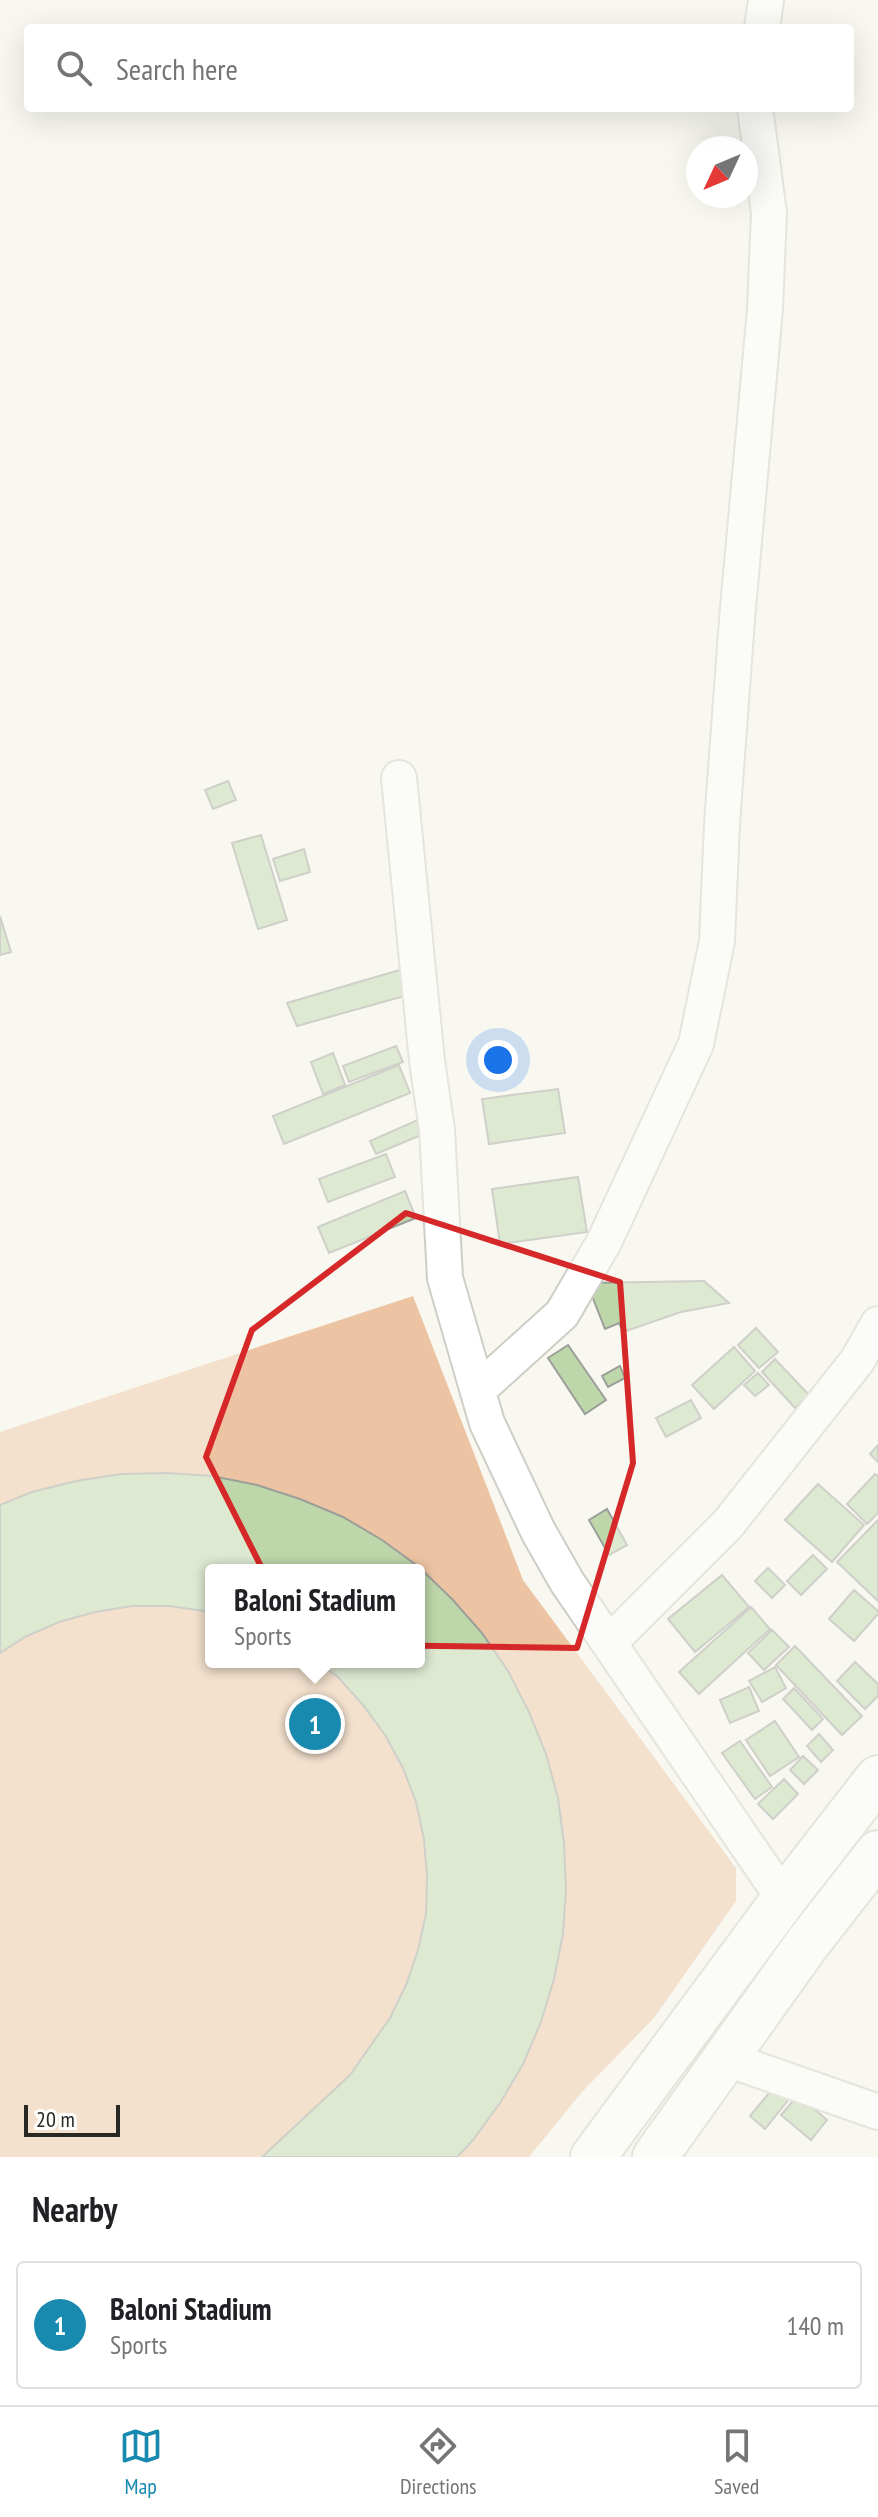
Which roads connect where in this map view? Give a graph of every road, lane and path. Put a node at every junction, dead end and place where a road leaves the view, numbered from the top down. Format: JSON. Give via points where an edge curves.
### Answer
{"nodes":[{"id":1,"x":766,"y":0,"type":"edge"},
{"id":2,"x":763,"y":24,"type":"edge"},
{"id":3,"x":756,"y":112,"type":"edge"},
{"id":4,"x":399,"y":778,"type":"dead end"},
{"id":5,"x":878,"y":1324,"type":"edge"},
{"id":6,"x":478,"y":1390,"type":"junction"},
{"id":7,"x":609,"y":1643,"type":"junction"},
{"id":8,"x":878,"y":1778,"type":"edge"},
{"id":9,"x":878,"y":1853,"type":"edge"},
{"id":10,"x":784,"y":1899,"type":"junction"},
{"id":11,"x":727,"y":2059,"type":"junction"},
{"id":12,"x":878,"y":2112,"type":"edge"},
{"id":13,"x":593,"y":2157,"type":"edge"},
{"id":14,"x":655,"y":2157,"type":"edge"}],
"edges":[{"from":1,"to":2,"type":"street"},
{"from":3,"to":6,"type":"street","via":[[769,213],[765,309],[731,698],[717,941],[696,1044],[604,1242],[562,1314]]},
{"from":4,"to":6,"type":"street","via":[[437,1130],[445,1278]]},
{"from":5,"to":7,"type":"street","via":[[857,1361],[728,1524]]},
{"from":6,"to":7,"type":"street","via":[[487,1423],[538,1531]]},
{"from":7,"to":10,"type":"street"},
{"from":8,"to":10,"type":"main road"},
{"from":9,"to":11,"type":"main road"},
{"from":10,"to":13,"type":"main road"},
{"from":11,"to":12,"type":"street"},
{"from":11,"to":14,"type":"main road"}]}
